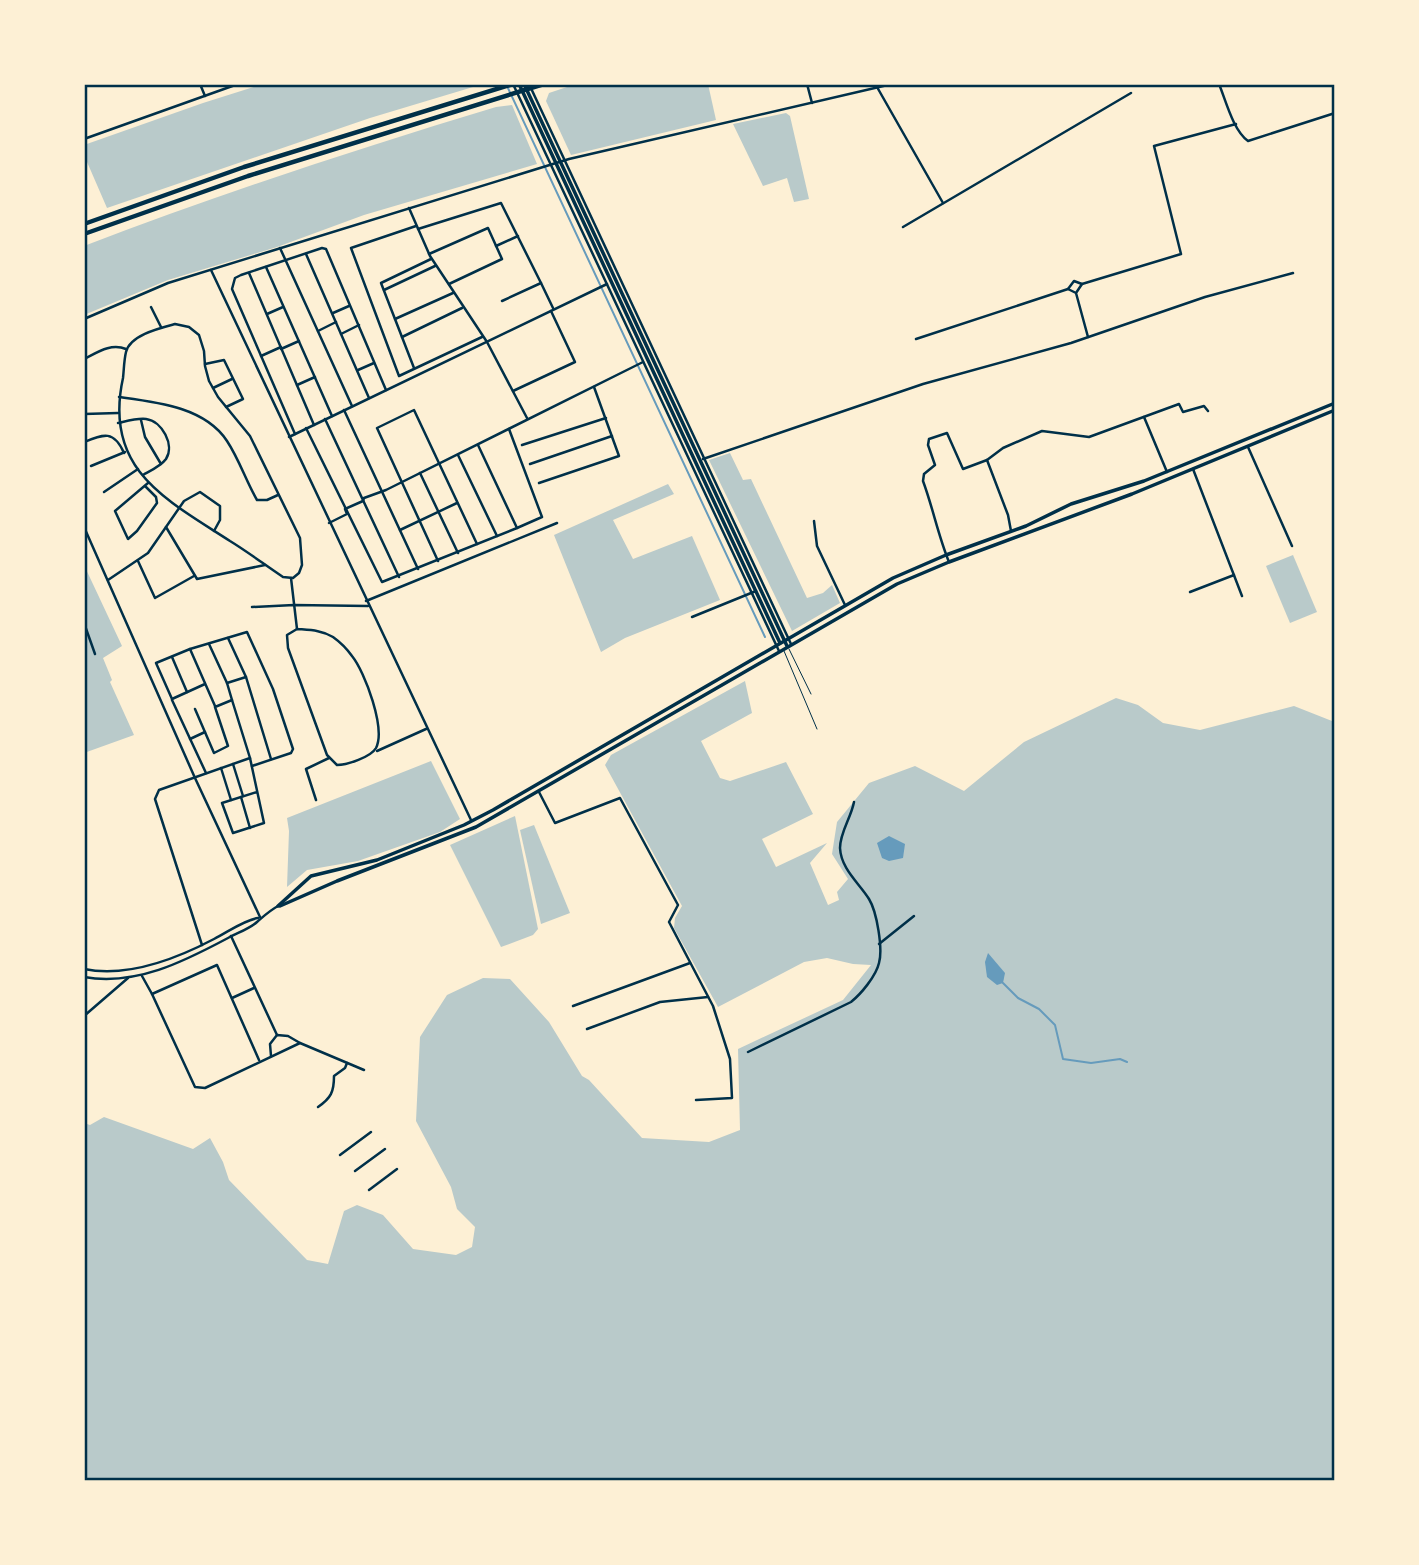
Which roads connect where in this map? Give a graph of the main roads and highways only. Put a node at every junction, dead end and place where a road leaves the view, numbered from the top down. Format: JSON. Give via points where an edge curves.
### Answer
{"nodes":[{"id":1,"x":513,"y":84,"type":"edge"},
{"id":2,"x":524,"y":84,"type":"edge"},
{"id":3,"x":544,"y":84,"type":"edge"},
{"id":4,"x":558,"y":162,"type":"junction"},
{"id":5,"x":84,"y":224,"type":"edge"},
{"id":6,"x":84,"y":234,"type":"edge"},
{"id":7,"x":1335,"y":403,"type":"edge"},
{"id":8,"x":1335,"y":410,"type":"edge"},
{"id":9,"x":782,"y":642,"type":"junction"},
{"id":10,"x":785,"y":647,"type":"junction"}],
"edges":[{"from":1,"to":5,"type":"highway","via":[[256,163]]},
{"from":2,"to":4,"type":"main road"},
{"from":3,"to":6,"type":"highway","via":[[248,176]]},
{"from":4,"to":9,"type":"main road","via":[[702,459]]},
{"from":4,"to":9,"type":"main road","via":[[754,592]]},
{"from":7,"to":9,"type":"main road","via":[[946,555],[893,578]]},
{"from":8,"to":10,"type":"main road","via":[[897,584]]},
{"from":9,"to":10,"type":"main road"},
{"from":9,"to":10,"type":"main road","via":[[471,821],[377,860],[311,876],[278,906],[456,836]]}]}
